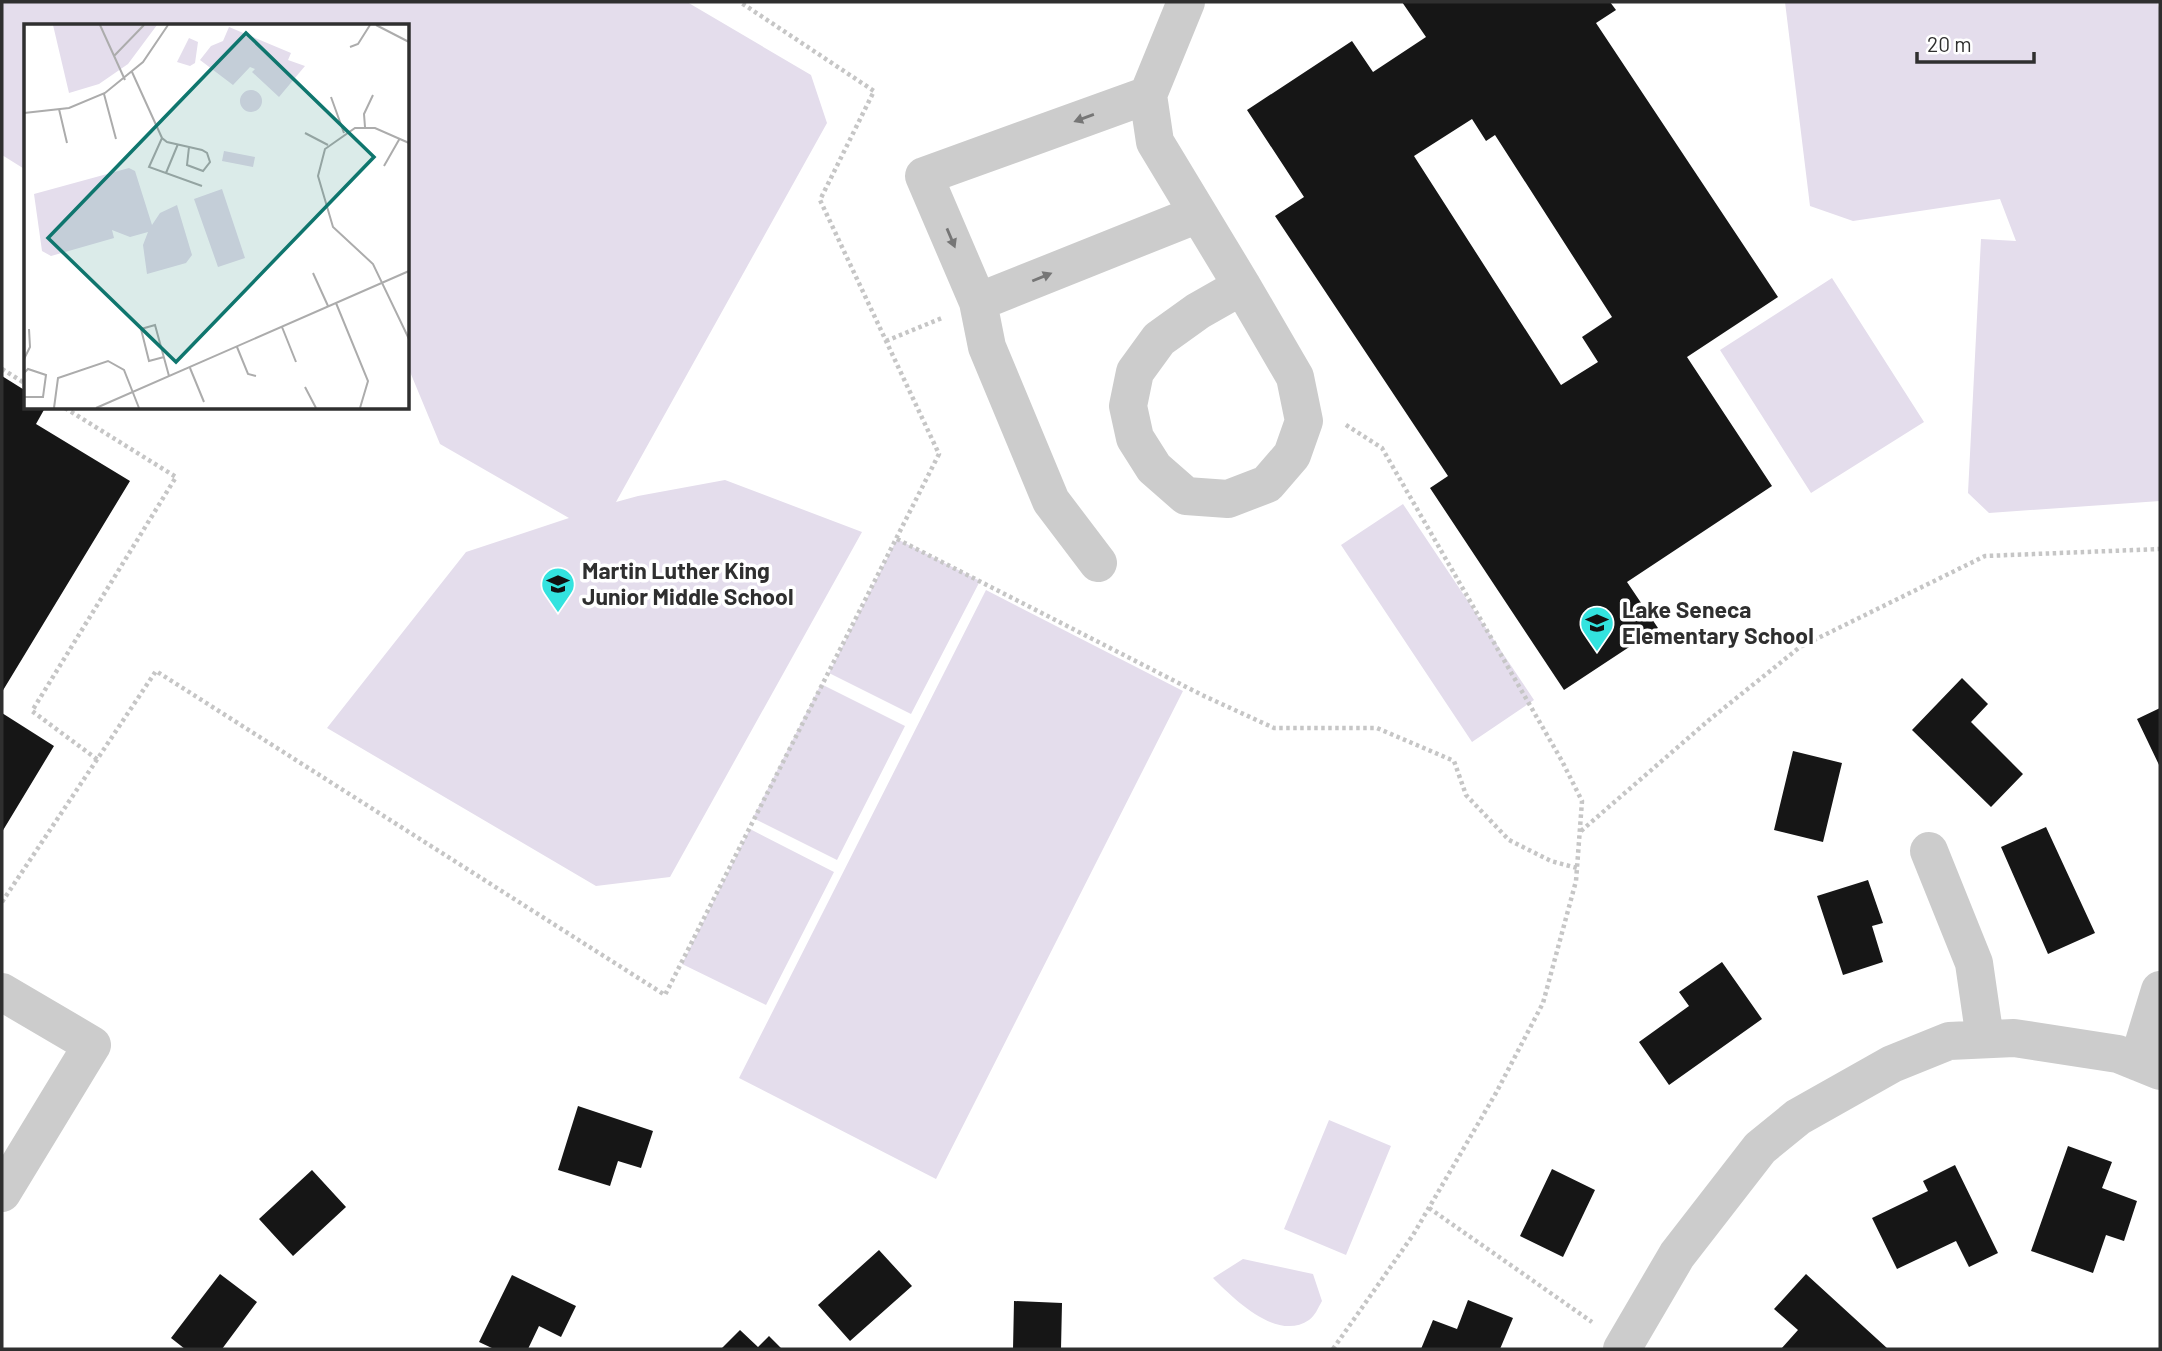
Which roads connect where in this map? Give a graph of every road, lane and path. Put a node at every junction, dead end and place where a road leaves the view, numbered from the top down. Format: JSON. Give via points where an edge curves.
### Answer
{"nodes":[{"id":1,"x":740,"y":2,"type":"edge"},
{"id":2,"x":1186,"y":2,"type":"edge"},
{"id":3,"x":1148,"y":95,"type":"junction"},
{"id":4,"x":1198,"y":214,"type":"junction"},
{"id":5,"x":1241,"y":286,"type":"junction"},
{"id":6,"x":978,"y":302,"type":"junction"},
{"id":7,"x":886,"y":341,"type":"junction"},
{"id":8,"x":2,"y":369,"type":"edge"},
{"id":9,"x":24,"y":383,"type":"edge"},
{"id":10,"x":1298,"y":393,"type":"junction"},
{"id":11,"x":68,"y":410,"type":"edge"},
{"id":12,"x":897,"y":539,"type":"junction"},
{"id":13,"x":2160,"y":549,"type":"edge"},
{"id":14,"x":1098,"y":563,"type":"dead end"},
{"id":15,"x":98,"y":760,"type":"junction"},
{"id":16,"x":1580,"y":832,"type":"junction"},
{"id":17,"x":1929,"y":851,"type":"dead end"},
{"id":18,"x":1577,"y":868,"type":"junction"},
{"id":19,"x":2,"y":902,"type":"edge"},
{"id":20,"x":2160,"y":990,"type":"edge"},
{"id":21,"x":2,"y":992,"type":"edge"},
{"id":22,"x":1985,"y":1039,"type":"junction"},
{"id":23,"x":2149,"y":1067,"type":"edge"},
{"id":24,"x":2,"y":1193,"type":"edge"},
{"id":25,"x":1429,"y":1208,"type":"junction"},
{"id":26,"x":1623,"y":1347,"type":"edge"},
{"id":27,"x":1333,"y":1349,"type":"edge"}],
"edges":[{"from":1,"to":7,"type":"path","via":[[874,91],[820,200]]},
{"from":2,"to":3,"type":"street"},
{"from":3,"to":4,"type":"street","via":[[1155,142]]},
{"from":3,"to":6,"type":"street","one_way":true,"via":[[924,176]]},
{"from":4,"to":5,"type":"street"},
{"from":6,"to":4,"type":"street","one_way":true},
{"from":5,"to":10,"type":"street","via":[[1295,377]]},
{"from":5,"to":10,"type":"street","via":[[1159,339],[1135,372],[1128,405],[1135,438],[1154,468],[1186,496],[1228,499],[1267,484],[1292,455],[1304,421]]},
{"from":6,"to":7,"type":"path"},
{"from":6,"to":14,"type":"street","via":[[987,347],[1051,501]]},
{"from":7,"to":12,"type":"path","via":[[939,454]]},
{"from":8,"to":9,"type":"path"},
{"from":10,"to":16,"type":"path","via":[[1381,449],[1562,761],[1582,801]]},
{"from":11,"to":15,"type":"path","via":[[176,477],[32,711]]},
{"from":12,"to":15,"type":"path","via":[[665,995],[156,671]]},
{"from":12,"to":18,"type":"path","via":[[1274,728],[1377,728],[1454,761],[1466,795],[1509,840]]},
{"from":13,"to":16,"type":"path","via":[[1985,556],[1800,648]]},
{"from":15,"to":19,"type":"path"},
{"from":16,"to":18,"type":"path"},
{"from":17,"to":22,"type":"street","via":[[1974,962]]},
{"from":18,"to":25,"type":"path","via":[[1543,1003]]},
{"from":20,"to":23,"type":"street"},
{"from":21,"to":24,"type":"street","via":[[92,1045]]},
{"from":22,"to":23,"type":"street","via":[[2014,1038],[2118,1054]]},
{"from":22,"to":26,"type":"street","via":[[1949,1041],[1892,1064],[1798,1117],[1760,1148],[1678,1255]]},
{"from":25,"to":26,"type":"path"},
{"from":25,"to":27,"type":"path"}]}
